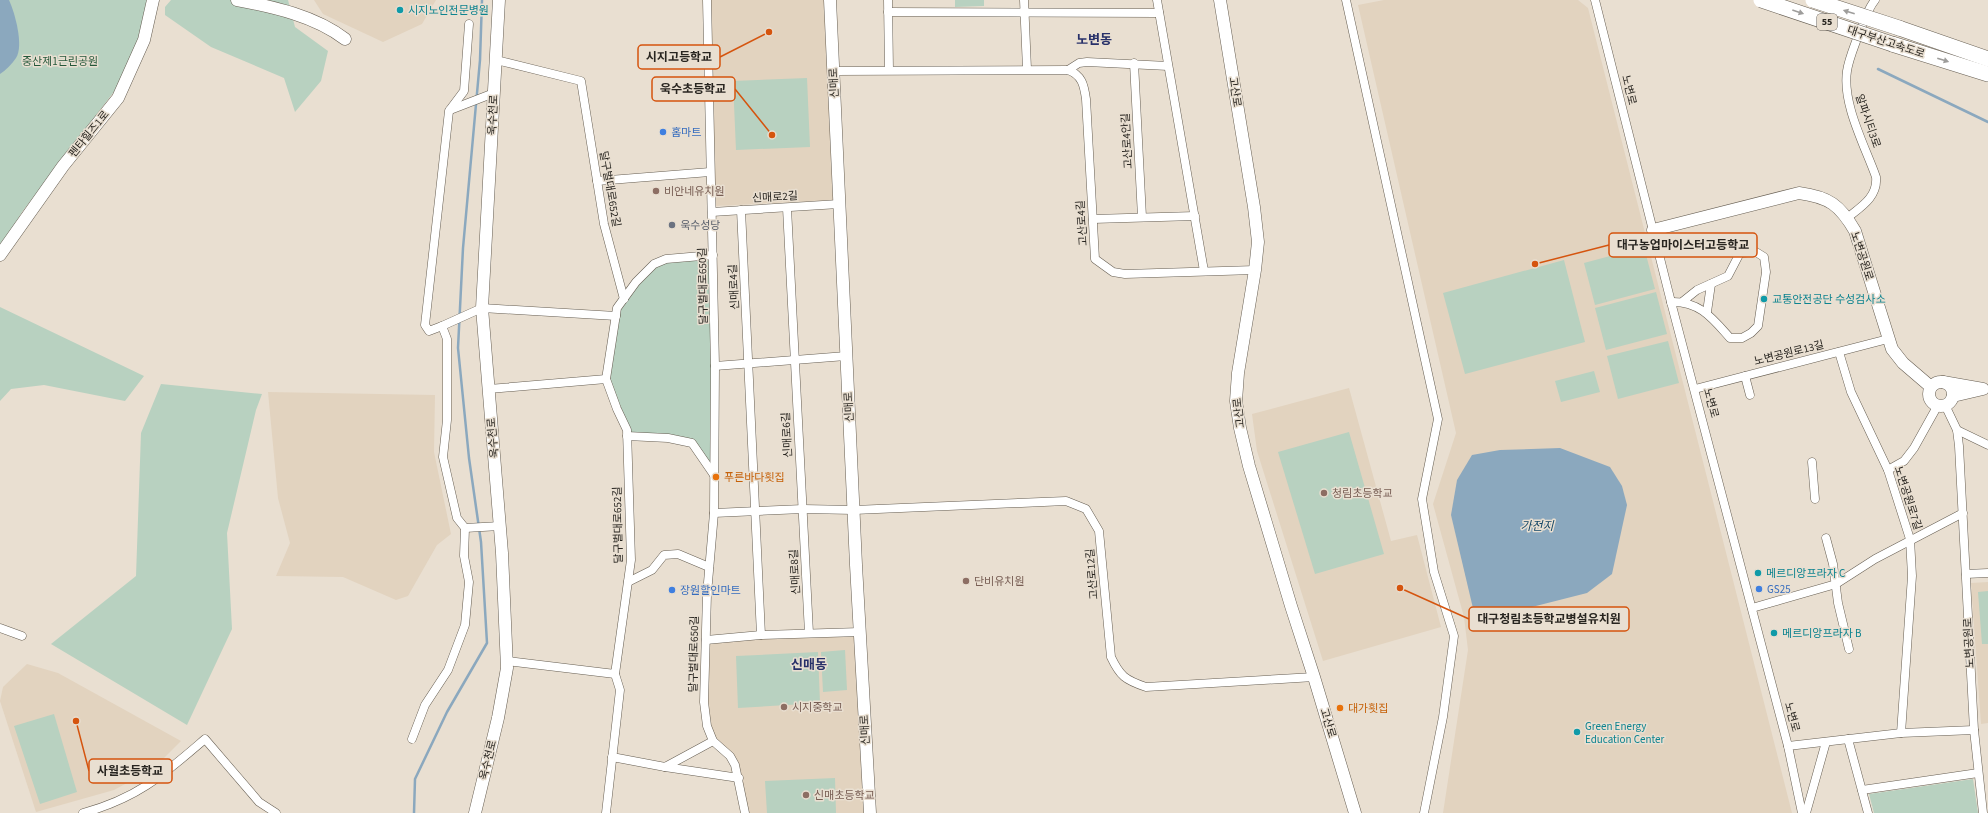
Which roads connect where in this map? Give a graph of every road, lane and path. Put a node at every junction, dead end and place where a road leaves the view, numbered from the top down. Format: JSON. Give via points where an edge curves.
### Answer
{"nodes":[{"id":1,"x":153,"y":0,"type":"edge"},
{"id":2,"x":237,"y":0,"type":"edge"},
{"id":3,"x":499,"y":0,"type":"edge"},
{"id":4,"x":707,"y":0,"type":"edge"},
{"id":5,"x":830,"y":0,"type":"edge"},
{"id":6,"x":888,"y":0,"type":"edge"},
{"id":7,"x":1024,"y":0,"type":"edge"},
{"id":8,"x":1157,"y":0,"type":"edge"},
{"id":9,"x":1220,"y":0,"type":"edge"},
{"id":10,"x":1346,"y":0,"type":"edge"},
{"id":11,"x":1595,"y":0,"type":"edge"},
{"id":12,"x":1762,"y":0,"type":"edge"},
{"id":13,"x":1813,"y":0,"type":"edge"},
{"id":14,"x":1875,"y":0,"type":"edge"},
{"id":15,"x":1024,"y":11,"type":"junction"},
{"id":16,"x":888,"y":12,"type":"junction"},
{"id":17,"x":1159,"y":13,"type":"junction"},
{"id":18,"x":469,"y":24,"type":"dead end"},
{"id":19,"x":345,"y":39,"type":"dead end"},
{"id":20,"x":1988,"y":59,"type":"edge"},
{"id":21,"x":496,"y":60,"type":"junction"},
{"id":22,"x":1134,"y":63,"type":"junction"},
{"id":23,"x":1168,"y":66,"type":"junction"},
{"id":24,"x":1027,"y":69,"type":"junction"},
{"id":25,"x":889,"y":70,"type":"junction"},
{"id":26,"x":1068,"y":70,"type":"junction"},
{"id":27,"x":834,"y":71,"type":"junction"},
{"id":28,"x":1988,"y":74,"type":"edge"},
{"id":29,"x":494,"y":93,"type":"junction"},
{"id":30,"x":449,"y":111,"type":"junction"},
{"id":31,"x":710,"y":172,"type":"junction"},
{"id":32,"x":597,"y":181,"type":"junction"},
{"id":33,"x":839,"y":204,"type":"junction"},
{"id":34,"x":786,"y":208,"type":"junction"},
{"id":35,"x":741,"y":210,"type":"junction"},
{"id":36,"x":712,"y":212,"type":"junction"},
{"id":37,"x":1195,"y":216,"type":"junction"},
{"id":38,"x":1142,"y":217,"type":"junction"},
{"id":39,"x":1093,"y":218,"type":"junction"},
{"id":40,"x":1847,"y":218,"type":"junction"},
{"id":41,"x":1653,"y":230,"type":"junction"},
{"id":42,"x":0,"y":255,"type":"edge"},
{"id":43,"x":713,"y":255,"type":"junction"},
{"id":44,"x":1256,"y":270,"type":"junction"},
{"id":45,"x":1204,"y":271,"type":"junction"},
{"id":46,"x":1711,"y":284,"type":"junction"},
{"id":47,"x":624,"y":299,"type":"junction"},
{"id":48,"x":1671,"y":302,"type":"junction"},
{"id":49,"x":1682,"y":302,"type":"junction"},
{"id":50,"x":482,"y":308,"type":"junction"},
{"id":51,"x":1707,"y":312,"type":"junction"},
{"id":52,"x":616,"y":316,"type":"junction"},
{"id":53,"x":442,"y":326,"type":"junction"},
{"id":54,"x":1888,"y":339,"type":"junction"},
{"id":55,"x":1839,"y":352,"type":"junction"},
{"id":56,"x":846,"y":356,"type":"junction"},
{"id":57,"x":794,"y":360,"type":"junction"},
{"id":58,"x":749,"y":363,"type":"junction"},
{"id":59,"x":716,"y":366,"type":"junction"},
{"id":60,"x":1745,"y":376,"type":"junction"},
{"id":61,"x":606,"y":379,"type":"junction"},
{"id":62,"x":1936,"y":384,"type":"junction"},
{"id":63,"x":489,"y":389,"type":"junction"},
{"id":64,"x":1695,"y":389,"type":"junction"},
{"id":65,"x":1985,"y":389,"type":"edge"},
{"id":66,"x":1750,"y":395,"type":"dead end"},
{"id":67,"x":1945,"y":402,"type":"junction"},
{"id":68,"x":1956,"y":430,"type":"junction"},
{"id":69,"x":627,"y":436,"type":"junction"},
{"id":70,"x":1988,"y":445,"type":"edge"},
{"id":71,"x":1812,"y":462,"type":"dead end"},
{"id":72,"x":1888,"y":470,"type":"junction"},
{"id":73,"x":714,"y":475,"type":"junction"},
{"id":74,"x":1815,"y":498,"type":"dead end"},
{"id":75,"x":803,"y":509,"type":"junction"},
{"id":76,"x":854,"y":510,"type":"junction"},
{"id":77,"x":755,"y":512,"type":"junction"},
{"id":78,"x":714,"y":513,"type":"junction"},
{"id":79,"x":1963,"y":514,"type":"junction"},
{"id":80,"x":500,"y":526,"type":"junction"},
{"id":81,"x":465,"y":528,"type":"junction"},
{"id":82,"x":1826,"y":538,"type":"dead end"},
{"id":83,"x":1910,"y":539,"type":"junction"},
{"id":84,"x":709,"y":567,"type":"junction"},
{"id":85,"x":1988,"y":573,"type":"edge"},
{"id":86,"x":1966,"y":574,"type":"junction"},
{"id":87,"x":628,"y":582,"type":"junction"},
{"id":88,"x":1836,"y":584,"type":"junction"},
{"id":89,"x":1752,"y":608,"type":"junction"},
{"id":90,"x":0,"y":628,"type":"edge"},
{"id":91,"x":860,"y":632,"type":"junction"},
{"id":92,"x":809,"y":634,"type":"junction"},
{"id":93,"x":761,"y":635,"type":"junction"},
{"id":94,"x":22,"y":636,"type":"dead end"},
{"id":95,"x":706,"y":640,"type":"junction"},
{"id":96,"x":1849,"y":649,"type":"dead end"},
{"id":97,"x":507,"y":661,"type":"junction"},
{"id":98,"x":615,"y":674,"type":"junction"},
{"id":99,"x":1314,"y":677,"type":"junction"},
{"id":100,"x":1974,"y":730,"type":"junction"},
{"id":101,"x":1901,"y":733,"type":"junction"},
{"id":102,"x":412,"y":739,"type":"dead end"},
{"id":103,"x":1848,"y":739,"type":"junction"},
{"id":104,"x":713,"y":741,"type":"junction"},
{"id":105,"x":1826,"y":742,"type":"junction"},
{"id":106,"x":1788,"y":746,"type":"junction"},
{"id":107,"x":612,"y":757,"type":"junction"},
{"id":108,"x":665,"y":767,"type":"junction"},
{"id":109,"x":1978,"y":773,"type":"junction"},
{"id":110,"x":739,"y":778,"type":"junction"},
{"id":111,"x":1862,"y":790,"type":"junction"},
{"id":112,"x":84,"y":813,"type":"edge"},
{"id":113,"x":276,"y":813,"type":"edge"},
{"id":114,"x":475,"y":813,"type":"edge"},
{"id":115,"x":606,"y":813,"type":"edge"},
{"id":116,"x":745,"y":813,"type":"edge"},
{"id":117,"x":870,"y":813,"type":"edge"},
{"id":118,"x":1355,"y":813,"type":"edge"},
{"id":119,"x":1424,"y":813,"type":"edge"},
{"id":120,"x":1802,"y":813,"type":"edge"},
{"id":121,"x":1806,"y":813,"type":"edge"},
{"id":122,"x":1868,"y":813,"type":"edge"},
{"id":123,"x":1983,"y":813,"type":"edge"}],
"edges":[{"from":1,"to":42,"type":"street","name":"펜타힐즈1로","via":[[144,40],[118,98],[64,166]]},
{"from":2,"to":19,"type":"street","via":[[304,17],[333,29]]},
{"from":3,"to":21,"type":"street","name":"욱수천로"},
{"from":4,"to":31,"type":"street","name":"달구벌대로650길"},
{"from":5,"to":27,"type":"street","name":"신매로"},
{"from":6,"to":16,"type":"street"},
{"from":7,"to":15,"type":"street"},
{"from":8,"to":17,"type":"street"},
{"from":9,"to":44,"type":"street","name":"고산로","via":[[1257,227]]},
{"from":10,"to":119,"type":"street","via":[[1438,419],[1422,499],[1434,572],[1454,636],[1443,717]]},
{"from":11,"to":41,"type":"street","name":"노변로"},
{"from":12,"to":28,"type":"highway","name":"대구부산고속도로","number":"55","one_way":true,"bridge":true},
{"from":20,"to":13,"type":"highway","name":"대구부산고속도로","number":"55","one_way":true,"bridge":true},
{"from":14,"to":40,"type":"street","name":"알파시티3로","via":[[1853,50],[1847,71],[1847,83],[1849,104],[1877,184],[1873,196],[1866,204]]},
{"from":15,"to":16,"type":"street"},
{"from":15,"to":17,"type":"street"},
{"from":15,"to":24,"type":"street"},
{"from":16,"to":25,"type":"street"},
{"from":17,"to":23,"type":"street"},
{"from":18,"to":30,"type":"street","via":[[464,91]]},
{"from":21,"to":29,"type":"street","name":"욱수천로"},
{"from":21,"to":32,"type":"street","name":"달구벌대로652길","via":[[581,81]]},
{"from":22,"to":23,"type":"street"},
{"from":22,"to":26,"type":"street","via":[[1087,62],[1079,63]]},
{"from":22,"to":38,"type":"street","name":"고산로4안길"},
{"from":23,"to":37,"type":"street"},
{"from":24,"to":25,"type":"street"},
{"from":24,"to":26,"type":"street"},
{"from":25,"to":27,"type":"street"},
{"from":26,"to":39,"type":"street","name":"고산로4길","via":[[1079,76],[1085,89]]},
{"from":27,"to":33,"type":"street","name":"신매로"},
{"from":29,"to":30,"type":"street"},
{"from":29,"to":50,"type":"street","name":"욱수천로"},
{"from":30,"to":53,"type":"street","via":[[425,325],[429,331]]},
{"from":31,"to":32,"type":"street"},
{"from":31,"to":36,"type":"street","name":"달구벌대로650길"},
{"from":32,"to":47,"type":"street","name":"달구벌대로652길","via":[[604,224]]},
{"from":33,"to":34,"type":"street","name":"신매로2길"},
{"from":33,"to":56,"type":"street","name":"신매로"},
{"from":34,"to":35,"type":"street","name":"신매로2길"},
{"from":34,"to":57,"type":"street"},
{"from":35,"to":36,"type":"street","name":"신매로2길"},
{"from":35,"to":58,"type":"street","name":"신매로4길"},
{"from":36,"to":43,"type":"street","name":"달구벌대로650길"},
{"from":37,"to":38,"type":"street"},
{"from":37,"to":45,"type":"street"},
{"from":38,"to":39,"type":"street"},
{"from":39,"to":45,"type":"street","name":"고산로4길","via":[[1095,259],[1114,272],[1125,274]]},
{"from":40,"to":41,"type":"street","name":"노변공원로","via":[[1837,206],[1818,196],[1799,193]]},
{"from":40,"to":54,"type":"street","name":"노변공원로","via":[[1859,242]]},
{"from":41,"to":48,"type":"street","name":"노변로"},
{"from":43,"to":47,"type":"street","name":"달구벌대로652길","via":[[666,260],[654,264]]},
{"from":43,"to":59,"type":"street","name":"달구벌대로650길"},
{"from":44,"to":45,"type":"street","name":"고산로4길"},
{"from":44,"to":99,"type":"street","name":"고산로","via":[[1238,373],[1236,401],[1249,466]]},
{"from":46,"to":49,"type":"street","via":[[1697,290]]},
{"from":46,"to":51,"type":"street"},
{"from":46,"to":51,"type":"street","via":[[1728,276],[1740,253],[1756,252],[1764,257],[1766,272],[1758,326],[1751,333],[1742,338],[1730,338]]},
{"from":47,"to":52,"type":"street","name":"달구벌대로652길","via":[[617,308]]},
{"from":48,"to":49,"type":"street"},
{"from":48,"to":64,"type":"street","name":"노변로"},
{"from":49,"to":51,"type":"street"},
{"from":50,"to":52,"type":"street"},
{"from":50,"to":53,"type":"street"},
{"from":50,"to":63,"type":"street","name":"욱수천로"},
{"from":52,"to":61,"type":"street","name":"달구벌대로652길"},
{"from":53,"to":81,"type":"street","via":[[447,339],[448,361],[447,420],[443,458],[457,518]]},
{"from":54,"to":55,"type":"street","name":"노변공원로13길"},
{"from":54,"to":62,"type":"street","name":"노변공원로","via":[[1903,363]]},
{"from":55,"to":60,"type":"street","name":"노변공원로13길"},
{"from":55,"to":72,"type":"street","name":"노변공원로7길","via":[[1851,392]]},
{"from":56,"to":57,"type":"street"},
{"from":56,"to":76,"type":"street","name":"신매로"},
{"from":57,"to":58,"type":"street"},
{"from":57,"to":75,"type":"street","name":"신매로6길"},
{"from":58,"to":59,"type":"street"},
{"from":58,"to":77,"type":"street"},
{"from":59,"to":73,"type":"street","name":"달구벌대로650길"},
{"from":60,"to":64,"type":"street","name":"노변공원로13길"},
{"from":60,"to":66,"type":"street"},
{"from":61,"to":63,"type":"street"},
{"from":61,"to":69,"type":"street","name":"달구벌대로652길","via":[[627,430]]},
{"from":62,"to":65,"type":"street"},
{"from":62,"to":67,"type":"street","name":"노변공원로","via":[[1949,385]]},
{"from":62,"to":67,"type":"street","via":[[1930,398]]},
{"from":63,"to":80,"type":"street","name":"욱수천로"},
{"from":64,"to":89,"type":"street","name":"노변로"},
{"from":65,"to":67,"type":"street"},
{"from":67,"to":68,"type":"street","name":"노변공원로"},
{"from":67,"to":72,"type":"street","via":[[1904,461]]},
{"from":68,"to":70,"type":"street"},
{"from":68,"to":79,"type":"street","name":"노변공원로"},
{"from":69,"to":73,"type":"street","via":[[668,438],[692,444]]},
{"from":69,"to":87,"type":"street","name":"달구벌대로652길","via":[[631,560]]},
{"from":71,"to":74,"type":"street"},
{"from":72,"to":83,"type":"street","name":"노변공원로7길"},
{"from":73,"to":78,"type":"street","name":"달구벌대로650길"},
{"from":75,"to":76,"type":"street"},
{"from":75,"to":77,"type":"street"},
{"from":75,"to":92,"type":"street","name":"신매로8길"},
{"from":76,"to":91,"type":"street","name":"신매로"},
{"from":76,"to":99,"type":"street","name":"고산로12길","via":[[1066,501],[1086,509],[1099,531],[1111,657],[1119,672],[1130,682],[1146,687]]},
{"from":77,"to":78,"type":"street"},
{"from":77,"to":93,"type":"street"},
{"from":78,"to":84,"type":"street","name":"달구벌대로650길"},
{"from":79,"to":83,"type":"street"},
{"from":79,"to":86,"type":"street","name":"노변공원로"},
{"from":80,"to":81,"type":"street"},
{"from":80,"to":97,"type":"street","name":"욱수천로"},
{"from":81,"to":102,"type":"street","via":[[464,556],[469,582],[465,625],[448,670],[425,705]]},
{"from":82,"to":88,"type":"street"},
{"from":83,"to":88,"type":"street"},
{"from":83,"to":101,"type":"street","name":"노변공원로7길","via":[[1912,576]]},
{"from":84,"to":87,"type":"street","via":[[678,554],[664,555],[652,570]]},
{"from":84,"to":95,"type":"street","name":"달구벌대로650길"},
{"from":85,"to":86,"type":"street"},
{"from":86,"to":100,"type":"street","name":"노변공원로"},
{"from":87,"to":98,"type":"street","name":"달구벌대로652길"},
{"from":88,"to":89,"type":"street"},
{"from":88,"to":96,"type":"street"},
{"from":89,"to":106,"type":"street","name":"노변로"},
{"from":90,"to":94,"type":"street"},
{"from":91,"to":92,"type":"street"},
{"from":91,"to":117,"type":"street","name":"신매로"},
{"from":92,"to":93,"type":"street"},
{"from":93,"to":95,"type":"street"},
{"from":95,"to":104,"type":"street","name":"달구벌대로650길","via":[[704,702],[706,721]]},
{"from":97,"to":98,"type":"street"},
{"from":97,"to":114,"type":"street","name":"욱수천로","via":[[498,718]]},
{"from":98,"to":107,"type":"street","name":"달구벌대로652길","via":[[620,690]]},
{"from":99,"to":118,"type":"street","name":"고산로"},
{"from":100,"to":101,"type":"street"},
{"from":100,"to":109,"type":"street","name":"노변공원로"},
{"from":101,"to":103,"type":"street"},
{"from":103,"to":105,"type":"street"},
{"from":103,"to":111,"type":"street"},
{"from":104,"to":108,"type":"street"},
{"from":104,"to":110,"type":"street","name":"달구벌대로650길","via":[[730,756]]},
{"from":105,"to":106,"type":"street"},
{"from":105,"to":121,"type":"street"},
{"from":106,"to":120,"type":"street","name":"노변로"},
{"from":107,"to":108,"type":"street"},
{"from":107,"to":115,"type":"street","name":"달구벌대로652길"},
{"from":108,"to":110,"type":"street"},
{"from":109,"to":111,"type":"street"},
{"from":109,"to":123,"type":"street","name":"노변공원로"},
{"from":110,"to":116,"type":"street","name":"달구벌대로650길"},
{"from":111,"to":122,"type":"street"},
{"from":112,"to":113,"type":"street","via":[[109,806],[140,792],[205,739],[259,802]]}]}
